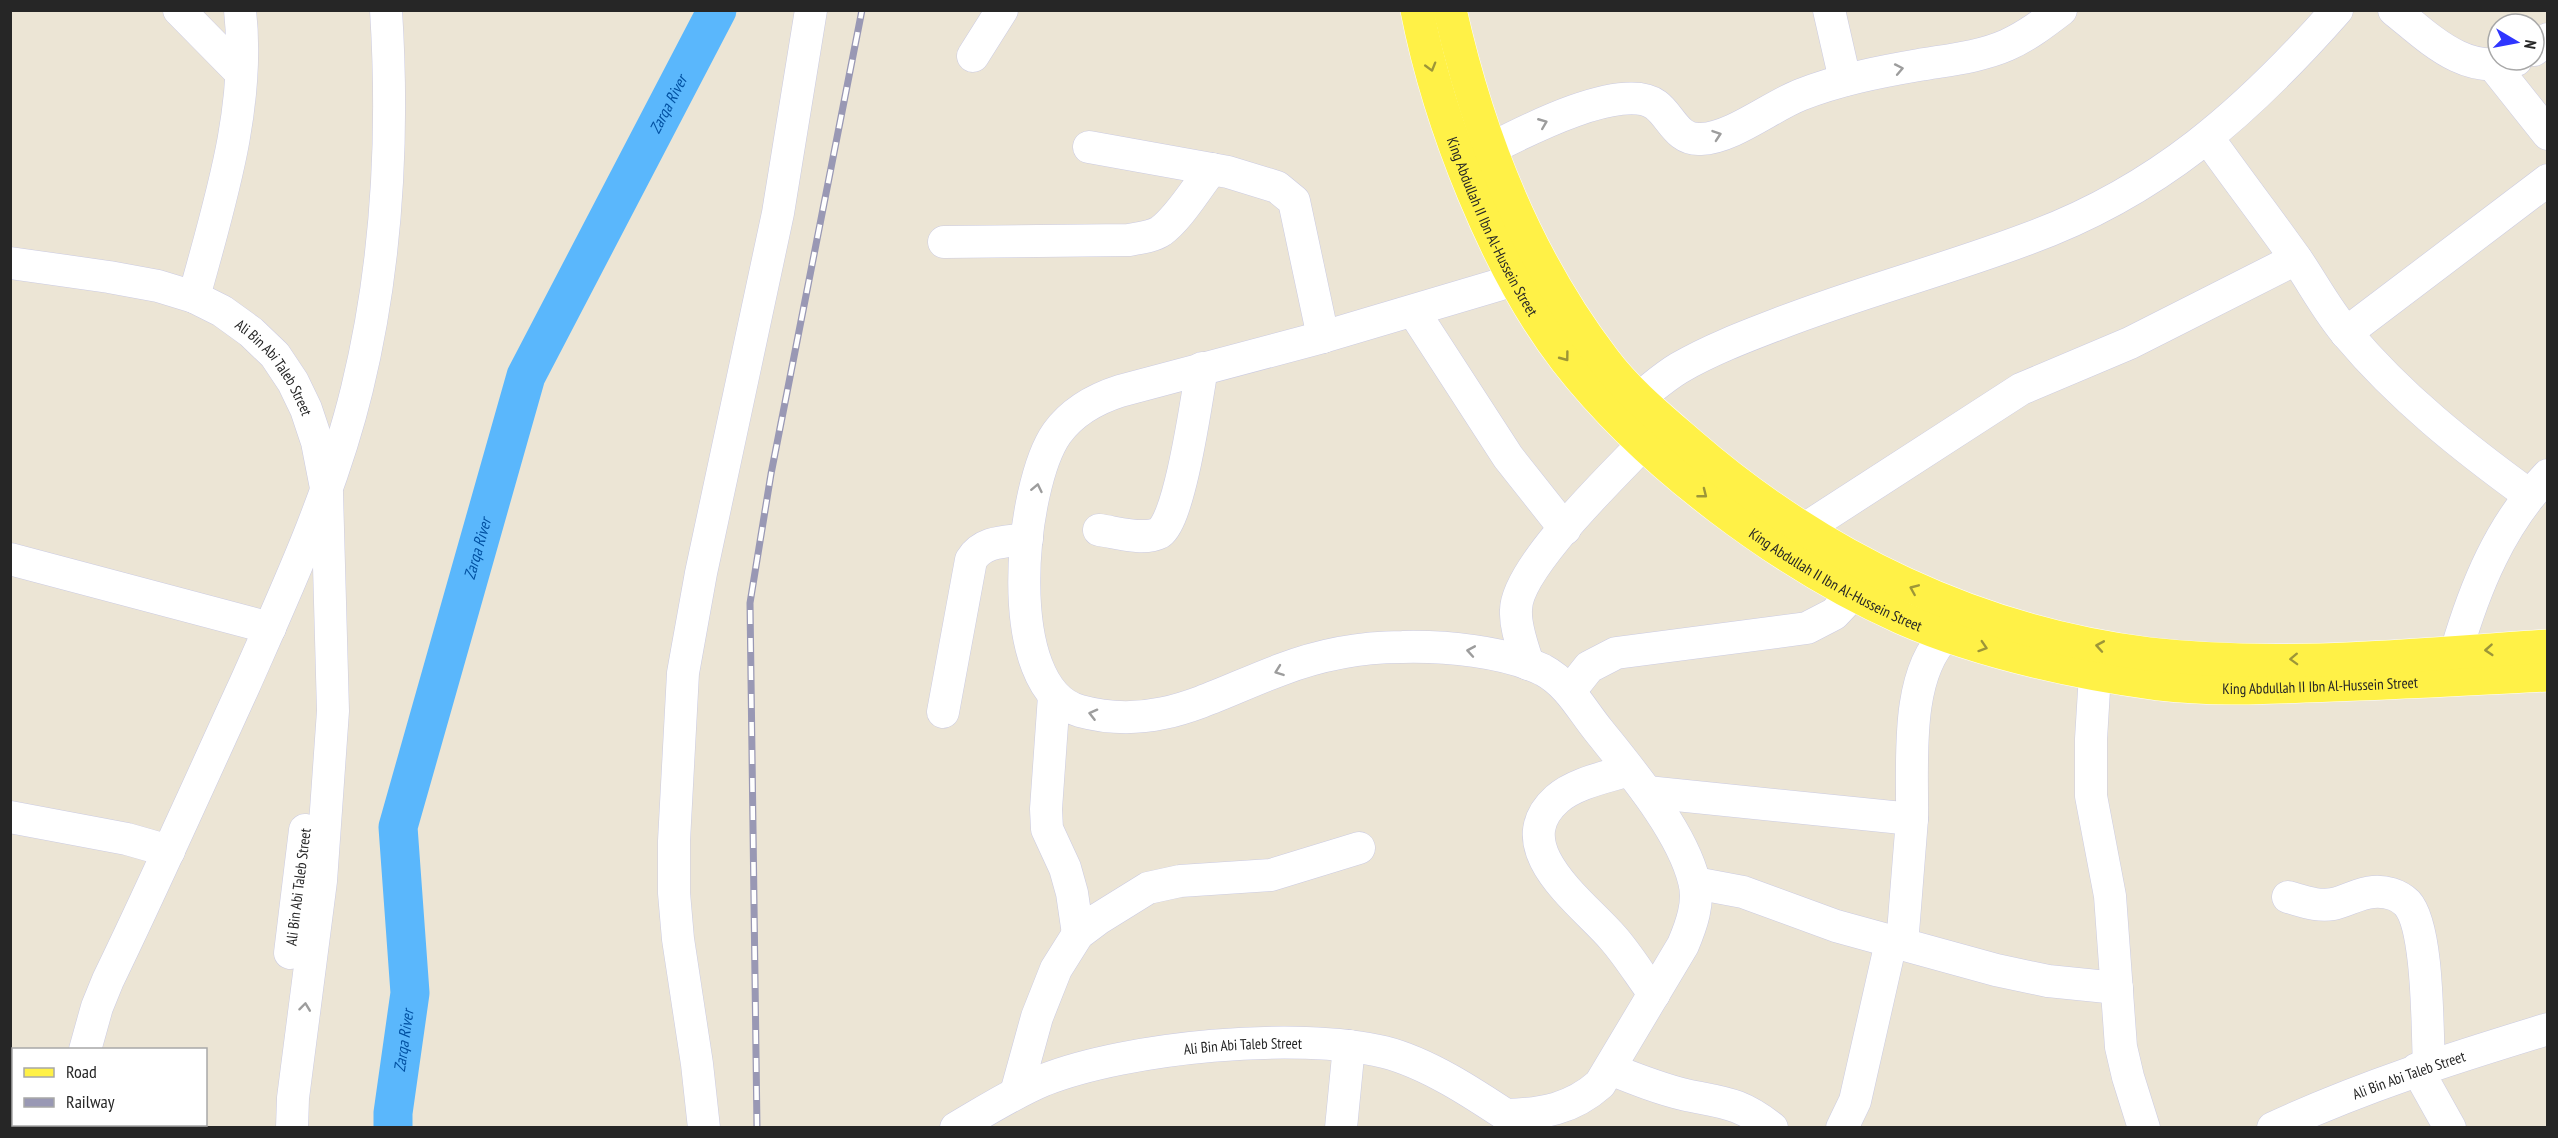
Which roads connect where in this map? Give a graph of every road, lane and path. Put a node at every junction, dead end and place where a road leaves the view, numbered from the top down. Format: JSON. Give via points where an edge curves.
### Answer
{"nodes":[{"id":1,"x":179,"y":10,"type":"edge"},
{"id":2,"x":240,"y":10,"type":"edge"},
{"id":3,"x":386,"y":10,"type":"edge"},
{"id":4,"x":811,"y":10,"type":"edge"},
{"id":5,"x":1002,"y":10,"type":"edge"},
{"id":6,"x":1417,"y":10,"type":"edge"},
{"id":7,"x":1449,"y":10,"type":"edge"},
{"id":8,"x":1829,"y":10,"type":"edge"},
{"id":9,"x":2061,"y":10,"type":"edge"},
{"id":10,"x":2337,"y":10,"type":"edge"},
{"id":11,"x":2394,"y":10,"type":"edge"},
{"id":12,"x":973,"y":56,"type":"dead end"},
{"id":13,"x":2486,"y":62,"type":"edge"},
{"id":14,"x":2510,"y":72,"type":"edge"},
{"id":15,"x":241,"y":73,"type":"junction"},
{"id":16,"x":1845,"y":80,"type":"junction"},
{"id":17,"x":2547,"y":134,"type":"edge"},
{"id":18,"x":2208,"y":138,"type":"junction"},
{"id":19,"x":1089,"y":147,"type":"dead end"},
{"id":20,"x":1490,"y":149,"type":"junction"},
{"id":21,"x":1212,"y":169,"type":"junction"},
{"id":22,"x":2547,"y":180,"type":"edge"},
{"id":23,"x":944,"y":242,"type":"dead end"},
{"id":24,"x":2296,"y":259,"type":"junction"},
{"id":25,"x":10,"y":262,"type":"edge"},
{"id":26,"x":1515,"y":280,"type":"junction"},
{"id":27,"x":195,"y":297,"type":"junction"},
{"id":28,"x":1552,"y":311,"type":"junction"},
{"id":29,"x":1414,"y":312,"type":"junction"},
{"id":30,"x":2346,"y":333,"type":"junction"},
{"id":31,"x":1323,"y":338,"type":"junction"},
{"id":32,"x":1202,"y":368,"type":"junction"},
{"id":33,"x":1639,"y":398,"type":"junction"},
{"id":34,"x":1644,"y":443,"type":"junction"},
{"id":35,"x":2538,"y":485,"type":"edge"},
{"id":36,"x":327,"y":493,"type":"junction"},
{"id":37,"x":1565,"y":529,"type":"junction"},
{"id":38,"x":1099,"y":530,"type":"dead end"},
{"id":39,"x":1803,"y":530,"type":"junction"},
{"id":40,"x":1027,"y":539,"type":"junction"},
{"id":41,"x":10,"y":559,"type":"edge"},
{"id":42,"x":1854,"y":592,"type":"junction"},
{"id":43,"x":270,"y":628,"type":"junction"},
{"id":44,"x":1946,"y":634,"type":"junction"},
{"id":45,"x":2547,"y":646,"type":"edge"},
{"id":46,"x":332,"y":648,"type":"junction"},
{"id":47,"x":2456,"y":652,"type":"junction"},
{"id":48,"x":1528,"y":664,"type":"junction"},
{"id":49,"x":2398,"y":669,"type":"junction"},
{"id":50,"x":2096,"y":674,"type":"junction"},
{"id":51,"x":2547,"y":675,"type":"edge"},
{"id":52,"x":1570,"y":691,"type":"junction"},
{"id":53,"x":1054,"y":696,"type":"junction"},
{"id":54,"x":943,"y":712,"type":"dead end"},
{"id":55,"x":1638,"y":781,"type":"junction"},
{"id":56,"x":10,"y":817,"type":"edge"},
{"id":57,"x":1912,"y":819,"type":"junction"},
{"id":58,"x":1359,"y":848,"type":"dead end"},
{"id":59,"x":169,"y":851,"type":"junction"},
{"id":60,"x":1695,"y":883,"type":"junction"},
{"id":61,"x":2288,"y":897,"type":"dead end"},
{"id":62,"x":1078,"y":934,"type":"junction"},
{"id":63,"x":1897,"y":944,"type":"junction"},
{"id":64,"x":2117,"y":988,"type":"junction"},
{"id":65,"x":1653,"y":994,"type":"junction"},
{"id":66,"x":2547,"y":1029,"type":"edge"},
{"id":67,"x":1349,"y":1046,"type":"junction"},
{"id":68,"x":86,"y":1048,"type":"edge"},
{"id":69,"x":2423,"y":1067,"type":"junction"},
{"id":70,"x":1610,"y":1069,"type":"junction"},
{"id":71,"x":1016,"y":1093,"type":"junction"},
{"id":72,"x":1515,"y":1121,"type":"edge"},
{"id":73,"x":274,"y":1128,"type":"edge"},
{"id":74,"x":292,"y":1128,"type":"edge"},
{"id":75,"x":704,"y":1128,"type":"edge"},
{"id":76,"x":956,"y":1128,"type":"edge"},
{"id":77,"x":1341,"y":1128,"type":"edge"},
{"id":78,"x":1772,"y":1128,"type":"edge"},
{"id":79,"x":1842,"y":1128,"type":"edge"},
{"id":80,"x":2144,"y":1128,"type":"edge"},
{"id":81,"x":2273,"y":1128,"type":"edge"},
{"id":82,"x":2450,"y":1128,"type":"edge"}],
"edges":[{"from":1,"to":15,"type":"street"},
{"from":2,"to":15,"type":"street"},
{"from":3,"to":36,"type":"street","via":[[390,138],[378,271],[358,387]]},
{"from":4,"to":75,"type":"street","via":[[778,213],[683,673],[674,893]]},
{"from":5,"to":12,"type":"street"},
{"from":6,"to":26,"type":"main road","name":"King Abdullah II Ibn Al-Hussein Street","one_way":true,"via":[[1429,63],[1458,153]]},
{"from":7,"to":20,"type":"main road","name":"King Abdullah II Ibn Al-Hussein Street"},
{"from":8,"to":16,"type":"street"},
{"from":16,"to":9,"type":"street","one_way":true,"via":[[1976,55],[2037,28]]},
{"from":10,"to":18,"type":"street","via":[[2262,90]]},
{"from":11,"to":13,"type":"street","via":[[2464,61]]},
{"from":14,"to":17,"type":"street"},
{"from":15,"to":27,"type":"street","via":[[220,203]]},
{"from":20,"to":16,"type":"street","one_way":true,"via":[[1540,122],[1633,97],[1657,106],[1681,134],[1698,140],[1714,137],[1782,103]]},
{"from":18,"to":24,"type":"street"},
{"from":18,"to":33,"type":"street","via":[[2168,168],[2079,217],[2028,239],[1854,296],[1709,351]]},
{"from":19,"to":21,"type":"street"},
{"from":20,"to":28,"type":"main road","name":"King Abdullah II Ibn Al-Hussein Street"},
{"from":21,"to":23,"type":"street","via":[[1171,221],[1160,232],[1147,237]]},
{"from":21,"to":31,"type":"street","via":[[1278,187],[1294,201]]},
{"from":22,"to":30,"type":"street"},
{"from":24,"to":30,"type":"street"},
{"from":24,"to":39,"type":"street","via":[[2130,343],[2021,389]]},
{"from":25,"to":27,"type":"street","name":"Ali Bin Abi Taleb Street","via":[[139,283]]},
{"from":26,"to":28,"type":"main road","name":"King Abdullah II Ibn Al-Hussein Street"},
{"from":26,"to":29,"type":"street"},
{"from":27,"to":36,"type":"street","name":"Ali Bin Abi Taleb Street","via":[[251,332],[275,355],[306,409]]},
{"from":28,"to":33,"type":"main road","name":"King Abdullah II Ibn Al-Hussein Street"},
{"from":28,"to":34,"type":"main road","name":"King Abdullah II Ibn Al-Hussein Street","one_way":true,"via":[[1564,358]]},
{"from":29,"to":31,"type":"street"},
{"from":29,"to":37,"type":"street","via":[[1508,457]]},
{"from":30,"to":35,"type":"street","via":[[2390,382],[2477,457]]},
{"from":31,"to":32,"type":"street"},
{"from":32,"to":38,"type":"street","via":[[1181,478],[1165,528],[1158,534],[1147,535]]},
{"from":40,"to":32,"type":"street","one_way":true,"via":[[1047,451],[1069,419],[1101,397]]},
{"from":33,"to":39,"type":"main road","name":"King Abdullah II Ibn Al-Hussein Street","via":[[1741,487]]},
{"from":34,"to":37,"type":"street"},
{"from":34,"to":42,"type":"main road","name":"King Abdullah II Ibn Al-Hussein Street","one_way":true,"via":[[1763,539]]},
{"from":35,"to":47,"type":"street","via":[[2495,548]]},
{"from":36,"to":43,"type":"street"},
{"from":36,"to":46,"type":"street","name":"Ali Bin Abi Taleb Street"},
{"from":37,"to":48,"type":"street","via":[[1532,568],[1518,597],[1517,623]]},
{"from":49,"to":39,"type":"main road","name":"King Abdullah II Ibn Al-Hussein Street","one_way":true,"via":[[2148,654],[2056,637],[1928,595],[1853,560]]},
{"from":40,"to":53,"type":"street","via":[[1026,625],[1037,664]]},
{"from":40,"to":54,"type":"street","via":[[986,546],[971,560]]},
{"from":41,"to":43,"type":"street"},
{"from":42,"to":44,"type":"main road","name":"King Abdullah II Ibn Al-Hussein Street","via":[[1901,617]]},
{"from":42,"to":52,"type":"street","via":[[1834,614],[1807,628],[1616,653],[1589,667]]},
{"from":43,"to":59,"type":"street"},
{"from":44,"to":50,"type":"main road","name":"King Abdullah II Ibn Al-Hussein Street","one_way":true,"via":[[2035,661]]},
{"from":44,"to":57,"type":"street","via":[[1927,658],[1920,676],[1914,725]]},
{"from":45,"to":47,"type":"main road","name":"King Abdullah II Ibn Al-Hussein Street","one_way":true},
{"from":46,"to":73,"type":"street","name":"Ali Bin Abi Taleb Street","via":[[295,908],[275,1083]]},
{"from":74,"to":46,"type":"street","name":"Ali Bin Abi Taleb Street","one_way":true,"via":[[324,846],[333,711]]},
{"from":47,"to":49,"type":"main road","name":"King Abdullah II Ibn Al-Hussein Street"},
{"from":48,"to":52,"type":"street","via":[[1543,670]]},
{"from":48,"to":53,"type":"street","one_way":true,"via":[[1431,647],[1350,651],[1282,669],[1184,708],[1130,719],[1075,710]]},
{"from":49,"to":50,"type":"main road","name":"King Abdullah II Ibn Al-Hussein Street","via":[[2346,685],[2225,688]]},
{"from":49,"to":51,"type":"main road","name":"King Abdullah II Ibn Al-Hussein Street"},
{"from":50,"to":64,"type":"street","via":[[2091,796],[2110,897]]},
{"from":52,"to":55,"type":"street"},
{"from":53,"to":62,"type":"street","via":[[1047,829],[1065,868]]},
{"from":55,"to":57,"type":"street"},
{"from":55,"to":60,"type":"street","via":[[1683,854]]},
{"from":55,"to":65,"type":"street","via":[[1581,786],[1558,798],[1544,813],[1540,853],[1554,876],[1614,939]]},
{"from":56,"to":59,"type":"street"},
{"from":57,"to":63,"type":"street"},
{"from":58,"to":62,"type":"street","via":[[1271,875],[1180,881],[1148,888]]},
{"from":59,"to":68,"type":"street","via":[[108,980]]},
{"from":60,"to":63,"type":"street","via":[[1743,892],[1801,915]]},
{"from":60,"to":65,"type":"street","via":[[1691,926]]},
{"from":61,"to":69,"type":"street","via":[[2321,905],[2386,892],[2407,903],[2414,914],[2421,948]]},
{"from":62,"to":71,"type":"street","via":[[1056,969],[1037,1017]]},
{"from":63,"to":64,"type":"street","via":[[2048,981]]},
{"from":63,"to":79,"type":"street","via":[[1855,1101]]},
{"from":64,"to":80,"type":"street","via":[[2121,1047]]},
{"from":65,"to":70,"type":"street"},
{"from":66,"to":69,"type":"street","name":"Ali Bin Abi Taleb Street"},
{"from":67,"to":71,"type":"street","name":"Ali Bin Abi Taleb Street","via":[[1277,1043],[1173,1052],[1097,1064]]},
{"from":67,"to":72,"type":"street","name":"Ali Bin Abi Taleb Street","via":[[1385,1052],[1416,1064]]},
{"from":67,"to":77,"type":"street"},
{"from":69,"to":81,"type":"street","name":"Ali Bin Abi Taleb Street"},
{"from":69,"to":82,"type":"street"},
{"from":70,"to":72,"type":"street","via":[[1586,1096],[1563,1108]]},
{"from":70,"to":78,"type":"street","via":[[1676,1092],[1732,1103]]},
{"from":71,"to":76,"type":"street","name":"Ali Bin Abi Taleb Street"}]}
